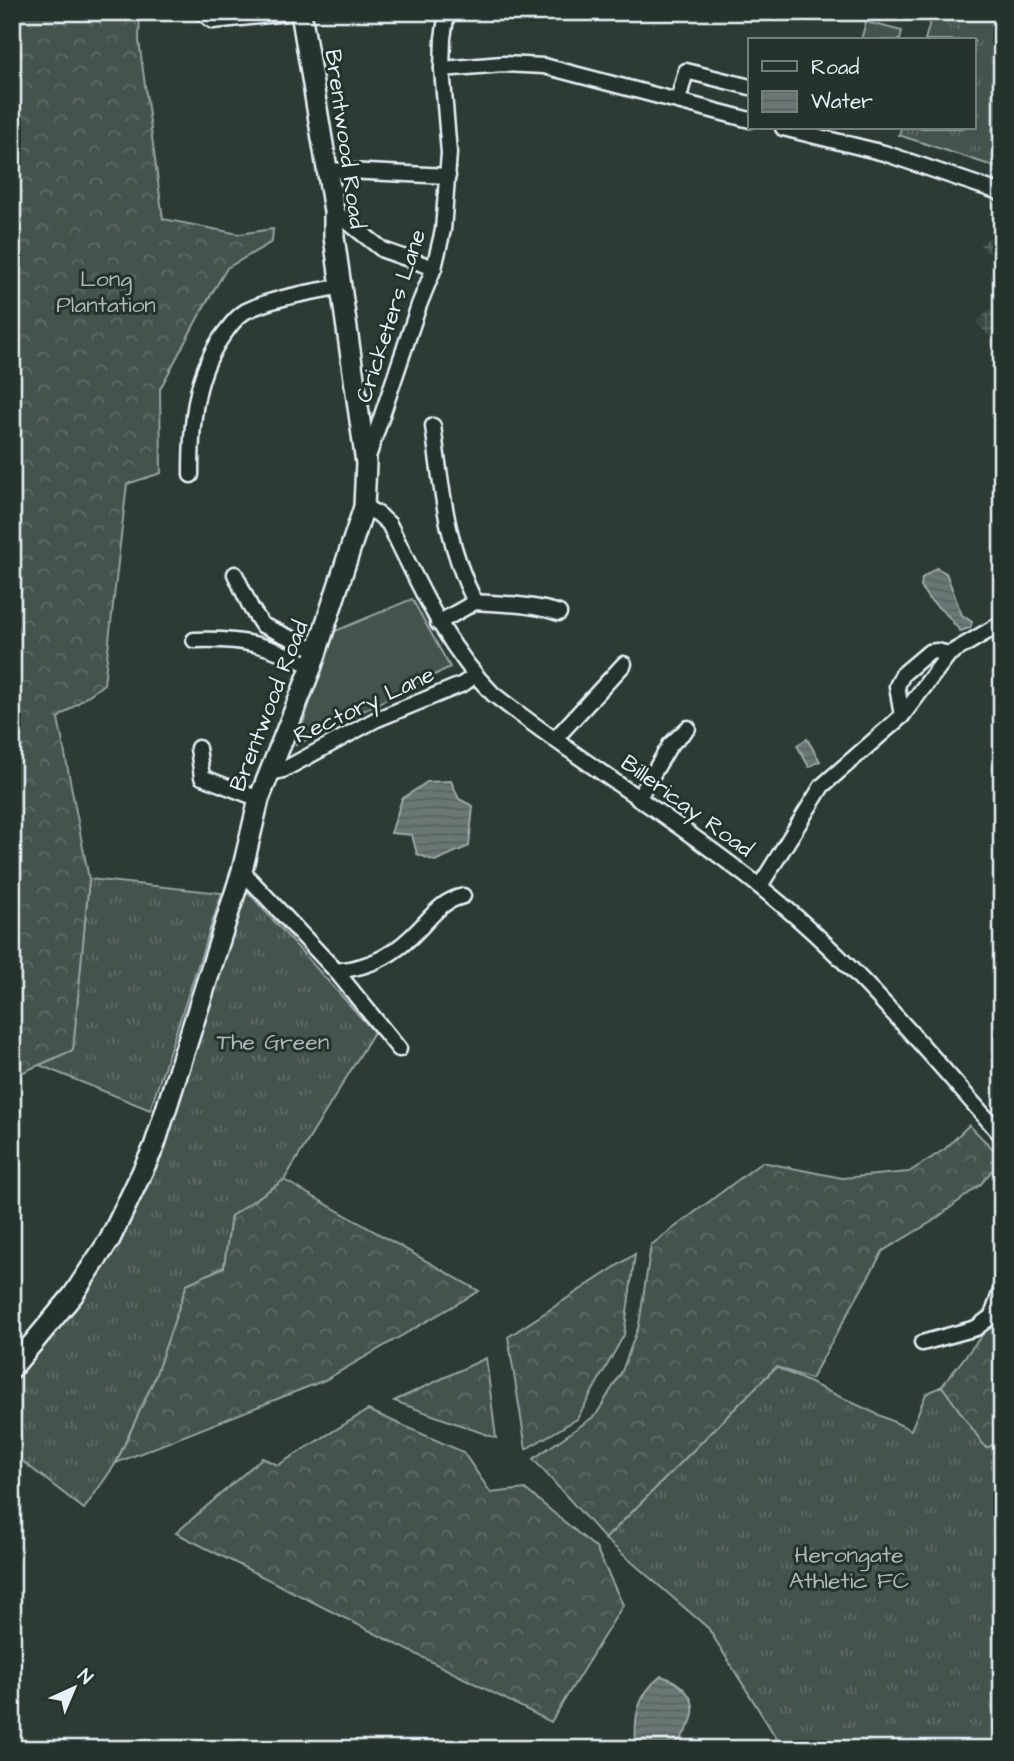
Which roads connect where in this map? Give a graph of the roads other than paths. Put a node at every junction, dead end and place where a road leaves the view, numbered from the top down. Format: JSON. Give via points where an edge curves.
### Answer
{"nodes":[{"id":1,"x":201,"y":12,"type":"edge"},
{"id":2,"x":299,"y":12,"type":"edge"},
{"id":3,"x":447,"y":12,"type":"edge"},
{"id":4,"x":442,"y":69,"type":"junction"},
{"id":5,"x":748,"y":86,"type":"edge"},
{"id":6,"x":678,"y":101,"type":"junction"},
{"id":7,"x":748,"y":119,"type":"edge"},
{"id":8,"x":791,"y":130,"type":"edge"},
{"id":9,"x":327,"y":170,"type":"junction"},
{"id":10,"x":448,"y":176,"type":"junction"},
{"id":11,"x":1002,"y":193,"type":"edge"},
{"id":12,"x":334,"y":211,"type":"junction"},
{"id":13,"x":433,"y":268,"type":"junction"},
{"id":14,"x":341,"y":286,"type":"junction"},
{"id":15,"x":433,"y":426,"type":"dead end"},
{"id":16,"x":366,"y":463,"type":"junction"},
{"id":17,"x":191,"y":475,"type":"dead end"},
{"id":18,"x":364,"y":507,"type":"junction"},
{"id":19,"x":235,"y":574,"type":"dead end"},
{"id":20,"x":475,"y":602,"type":"junction"},
{"id":21,"x":559,"y":613,"type":"dead end"},
{"id":22,"x":438,"y":623,"type":"junction"},
{"id":23,"x":1002,"y":623,"type":"edge"},
{"id":24,"x":194,"y":640,"type":"dead end"},
{"id":25,"x":949,"y":654,"type":"junction"},
{"id":26,"x":315,"y":658,"type":"junction"},
{"id":27,"x":624,"y":663,"type":"dead end"},
{"id":28,"x":474,"y":676,"type":"junction"},
{"id":29,"x":902,"y":716,"type":"junction"},
{"id":30,"x":688,"y":728,"type":"dead end"},
{"id":31,"x":555,"y":739,"type":"junction"},
{"id":32,"x":198,"y":748,"type":"dead end"},
{"id":33,"x":271,"y":773,"type":"junction"},
{"id":34,"x":259,"y":799,"type":"junction"},
{"id":35,"x":638,"y":799,"type":"junction"},
{"id":36,"x":242,"y":871,"type":"junction"},
{"id":37,"x":760,"y":886,"type":"junction"},
{"id":38,"x":463,"y":896,"type":"dead end"},
{"id":39,"x":337,"y":971,"type":"junction"},
{"id":40,"x":399,"y":1049,"type":"dead end"},
{"id":41,"x":1002,"y":1136,"type":"edge"},
{"id":42,"x":1002,"y":1288,"type":"edge"},
{"id":43,"x":922,"y":1343,"type":"dead end"},
{"id":44,"x":12,"y":1368,"type":"edge"}],
"edges":[{"from":1,"to":2,"type":"street","via":[[213,21]]},
{"from":2,"to":9,"type":"main road","name":"Brentwood Road"},
{"from":3,"to":4,"type":"street","name":"Cricketers Lane"},
{"from":4,"to":6,"type":"street","via":[[544,66]]},
{"from":4,"to":10,"type":"street","name":"Cricketers Lane"},
{"from":5,"to":6,"type":"street","via":[[686,71]]},
{"from":6,"to":7,"type":"street"},
{"from":8,"to":11,"type":"street","via":[[884,153]]},
{"from":9,"to":10,"type":"street"},
{"from":9,"to":12,"type":"main road","name":"Brentwood Road"},
{"from":10,"to":13,"type":"street","name":"Cricketers Lane","via":[[443,230]]},
{"from":12,"to":13,"type":"street","via":[[383,250]]},
{"from":12,"to":14,"type":"main road","name":"Brentwood Road"},
{"from":13,"to":16,"type":"street","name":"Cricketers Lane"},
{"from":14,"to":16,"type":"main road","name":"Brentwood Road"},
{"from":14,"to":17,"type":"street","via":[[267,302],[243,313],[230,326],[217,343],[198,391]]},
{"from":15,"to":20,"type":"street","via":[[449,537]]},
{"from":16,"to":18,"type":"main road","name":"Brentwood Road"},
{"from":18,"to":22,"type":"street","name":"Billericay Road","via":[[389,524]]},
{"from":18,"to":26,"type":"main road","name":"Brentwood Road"},
{"from":19,"to":26,"type":"street","via":[[262,625]]},
{"from":20,"to":21,"type":"street","via":[[519,604]]},
{"from":20,"to":22,"type":"street"},
{"from":22,"to":28,"type":"street","name":"Billericay Road"},
{"from":23,"to":25,"type":"street"},
{"from":24,"to":26,"type":"street","via":[[243,640]]},
{"from":25,"to":29,"type":"street"},
{"from":25,"to":29,"type":"street","via":[[929,652],[903,674],[897,686]]},
{"from":26,"to":33,"type":"main road","name":"Brentwood Road"},
{"from":27,"to":31,"type":"street"},
{"from":28,"to":31,"type":"street","name":"Billericay Road"},
{"from":28,"to":33,"type":"street","name":"Rectory Lane"},
{"from":29,"to":37,"type":"street","via":[[822,786]]},
{"from":30,"to":35,"type":"street","via":[[670,745]]},
{"from":31,"to":35,"type":"street","name":"Billericay Road"},
{"from":32,"to":34,"type":"street","via":[[202,777]]},
{"from":33,"to":34,"type":"main road","name":"Brentwood Road"},
{"from":34,"to":36,"type":"main road","name":"Brentwood Road"},
{"from":35,"to":37,"type":"street","name":"Billericay Road"},
{"from":36,"to":39,"type":"street"},
{"from":36,"to":44,"type":"main road","name":"Brentwood Road","via":[[154,1147],[110,1239],[73,1295]]},
{"from":37,"to":41,"type":"street","name":"Billericay Road","via":[[830,947]]},
{"from":38,"to":39,"type":"street","via":[[442,904],[383,958],[361,968]]},
{"from":39,"to":40,"type":"street"},
{"from":42,"to":43,"type":"street","via":[[992,1316],[976,1328]]}]}
